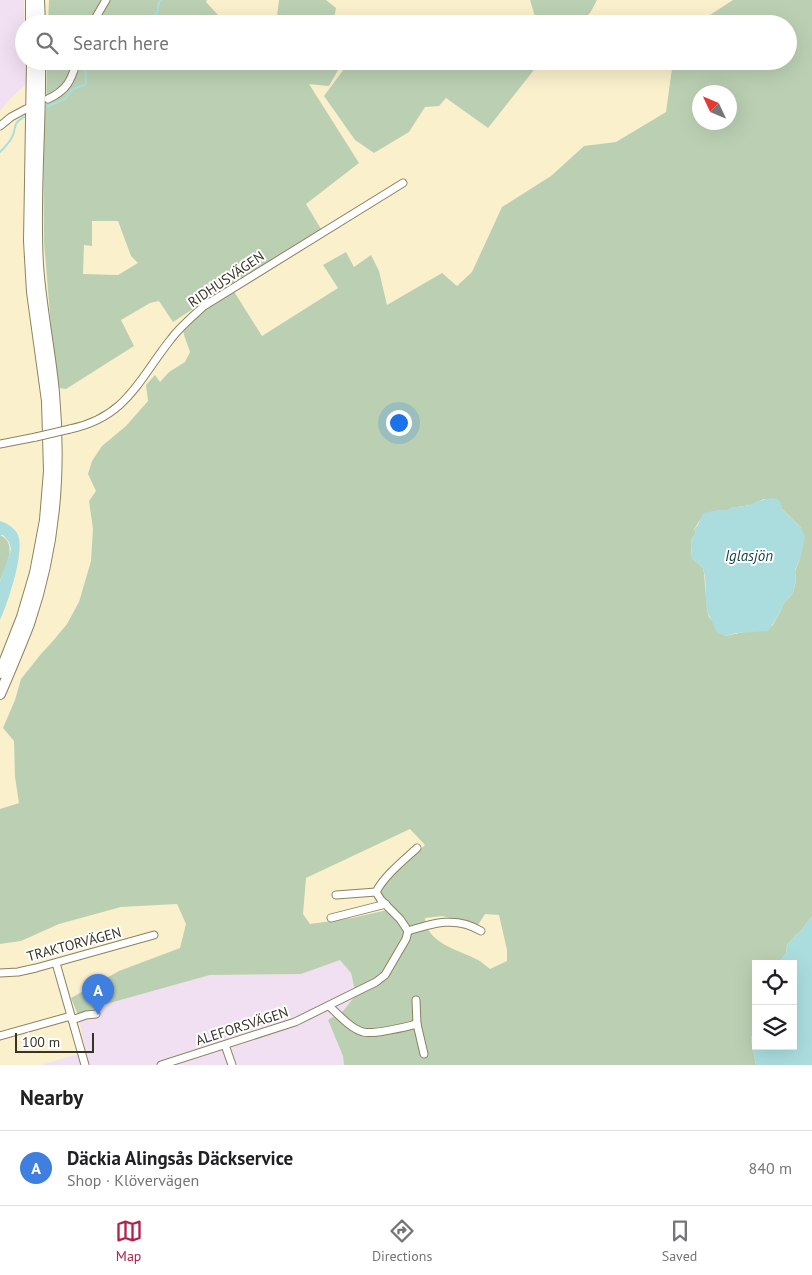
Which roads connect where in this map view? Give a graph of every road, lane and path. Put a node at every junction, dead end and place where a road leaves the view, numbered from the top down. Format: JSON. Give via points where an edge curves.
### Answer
{"nodes":[{"id":1,"x":31,"y":0,"type":"edge"},
{"id":2,"x":39,"y":0,"type":"edge"},
{"id":3,"x":106,"y":0,"type":"edge"},
{"id":4,"x":31,"y":15,"type":"edge"},
{"id":5,"x":40,"y":15,"type":"edge"},
{"id":6,"x":97,"y":15,"type":"edge"},
{"id":7,"x":32,"y":70,"type":"edge"},
{"id":8,"x":40,"y":70,"type":"edge"},
{"id":9,"x":74,"y":70,"type":"edge"},
{"id":10,"x":48,"y":99,"type":"dead end"},
{"id":11,"x":26,"y":109,"type":"dead end"},
{"id":12,"x":0,"y":126,"type":"edge"},
{"id":13,"x":404,"y":183,"type":"dead end"},
{"id":14,"x":0,"y":444,"type":"edge"},
{"id":15,"x":0,"y":673,"type":"edge"},
{"id":16,"x":0,"y":694,"type":"edge"},
{"id":17,"x":417,"y":848,"type":"dead end"},
{"id":18,"x":376,"y":892,"type":"junction"},
{"id":19,"x":336,"y":895,"type":"dead end"},
{"id":20,"x":386,"y":904,"type":"junction"},
{"id":21,"x":331,"y":918,"type":"dead end"},
{"id":22,"x":408,"y":931,"type":"junction"},
{"id":23,"x":481,"y":931,"type":"dead end"},
{"id":24,"x":154,"y":935,"type":"dead end"},
{"id":25,"x":56,"y":963,"type":"junction"},
{"id":26,"x":0,"y":973,"type":"edge"},
{"id":27,"x":416,"y":1000,"type":"dead end"},
{"id":28,"x":329,"y":1006,"type":"junction"},
{"id":29,"x":96,"y":1014,"type":"dead end"},
{"id":30,"x":71,"y":1018,"type":"junction"},
{"id":31,"x":417,"y":1024,"type":"junction"},
{"id":32,"x":0,"y":1036,"type":"edge"},
{"id":33,"x":225,"y":1045,"type":"junction"},
{"id":34,"x":424,"y":1054,"type":"dead end"},
{"id":35,"x":85,"y":1065,"type":"edge"},
{"id":36,"x":161,"y":1065,"type":"edge"},
{"id":37,"x":233,"y":1065,"type":"edge"}],
"edges":[{"from":1,"to":4,"type":"highway"},
{"from":2,"to":5,"type":"highway"},
{"from":3,"to":6,"type":"street"},
{"from":7,"to":15,"type":"highway","via":[[29,241],[32,292],[47,401],[49,471],[45,520],[35,573]]},
{"from":8,"to":16,"type":"highway","via":[[37,243],[54,392],[57,479],[42,578],[24,637]]},
{"from":9,"to":10,"type":"street","via":[[65,87]]},
{"from":11,"to":12,"type":"street"},
{"from":13,"to":14,"type":"street","name":"RIDHUSVÄGEN","bridge":true,"via":[[204,306],[171,339],[138,386],[107,414],[70,429]]},
{"from":17,"to":18,"type":"street"},
{"from":18,"to":19,"type":"street"},
{"from":18,"to":20,"type":"street"},
{"from":20,"to":21,"type":"street"},
{"from":20,"to":22,"type":"street"},
{"from":22,"to":23,"type":"street","via":[[447,921],[465,923]]},
{"from":22,"to":28,"type":"street","name":"ALEFORSVÄGEN","via":[[385,975]]},
{"from":24,"to":25,"type":"street","name":"TRAKTORVÄGEN"},
{"from":25,"to":26,"type":"street","name":"TRAKTORVÄGEN"},
{"from":25,"to":30,"type":"street"},
{"from":27,"to":31,"type":"street"},
{"from":28,"to":31,"type":"street","via":[[353,1027],[364,1032],[388,1031]]},
{"from":28,"to":33,"type":"street","name":"ALEFORSVÄGEN","via":[[295,1022]]},
{"from":29,"to":30,"type":"street"},
{"from":30,"to":32,"type":"street"},
{"from":30,"to":35,"type":"street"},
{"from":31,"to":34,"type":"street"},
{"from":33,"to":36,"type":"street","name":"ALEFORSVÄGEN"},
{"from":33,"to":37,"type":"street"}]}
